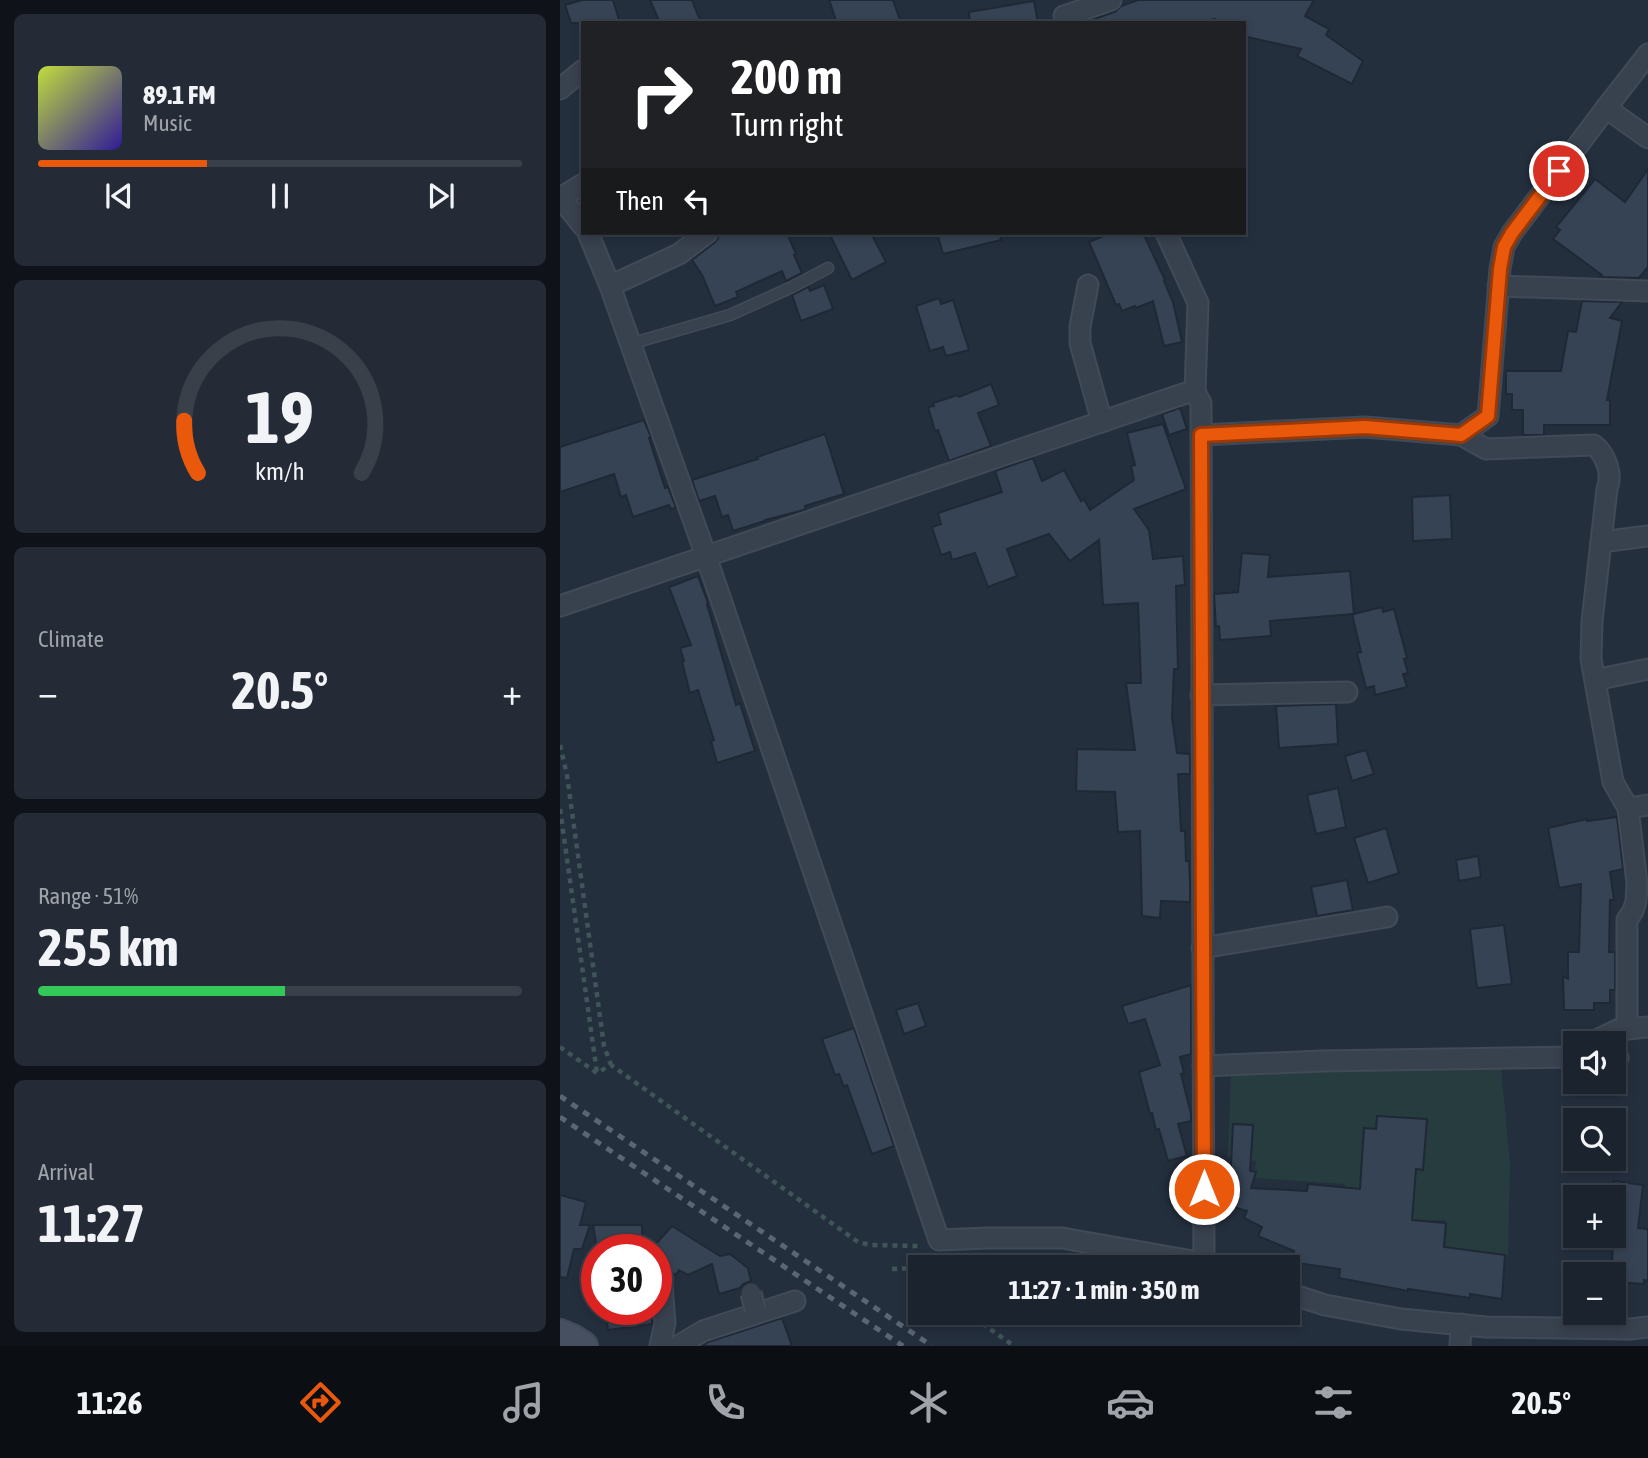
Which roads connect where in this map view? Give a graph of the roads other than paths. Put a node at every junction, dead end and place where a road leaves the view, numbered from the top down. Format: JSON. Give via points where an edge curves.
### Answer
{"nodes":[{"id":1,"x":1111,"y":0,"type":"edge"},
{"id":2,"x":1063,"y":13,"type":"edge"},
{"id":3,"x":1648,"y":54,"type":"edge"},
{"id":4,"x":581,"y":72,"type":"edge"},
{"id":5,"x":560,"y":89,"type":"edge"},
{"id":6,"x":1605,"y":108,"type":"junction"},
{"id":7,"x":1648,"y":138,"type":"edge"},
{"id":8,"x":581,"y":185,"type":"edge"},
{"id":9,"x":560,"y":198,"type":"edge"},
{"id":10,"x":581,"y":224,"type":"edge"},
{"id":11,"x":589,"y":235,"type":"edge"},
{"id":12,"x":705,"y":235,"type":"edge"},
{"id":13,"x":1167,"y":235,"type":"edge"},
{"id":14,"x":828,"y":268,"type":"dead end"},
{"id":15,"x":1088,"y":285,"type":"dead end"},
{"id":16,"x":610,"y":286,"type":"junction"},
{"id":17,"x":1498,"y":286,"type":"junction"},
{"id":18,"x":1648,"y":291,"type":"edge"},
{"id":19,"x":630,"y":344,"type":"junction"},
{"id":20,"x":1195,"y":392,"type":"junction"},
{"id":21,"x":1102,"y":422,"type":"junction"},
{"id":22,"x":1201,"y":435,"type":"junction"},
{"id":23,"x":1461,"y":435,"type":"junction"},
{"id":24,"x":1648,"y":536,"type":"edge"},
{"id":25,"x":1601,"y":542,"type":"junction"},
{"id":26,"x":706,"y":556,"type":"junction"},
{"id":27,"x":560,"y":606,"type":"edge"},
{"id":28,"x":1648,"y":669,"type":"edge"},
{"id":29,"x":1595,"y":680,"type":"junction"},
{"id":30,"x":1346,"y":692,"type":"dead end"},
{"id":31,"x":1201,"y":695,"type":"junction"},
{"id":32,"x":1648,"y":805,"type":"edge"},
{"id":33,"x":1628,"y":808,"type":"junction"},
{"id":34,"x":1387,"y":917,"type":"dead end"},
{"id":35,"x":1202,"y":948,"type":"junction"},
{"id":36,"x":1648,"y":1027,"type":"edge"},
{"id":37,"x":1627,"y":1029,"type":"junction"},
{"id":38,"x":1615,"y":1031,"type":"edge"},
{"id":39,"x":1563,"y":1055,"type":"edge"},
{"id":40,"x":1203,"y":1066,"type":"junction"},
{"id":41,"x":1155,"y":1255,"type":"edge"},
{"id":42,"x":1210,"y":1255,"type":"edge"},
{"id":43,"x":1300,"y":1297,"type":"edge"},
{"id":44,"x":795,"y":1301,"type":"dead end"},
{"id":45,"x":1461,"y":1324,"type":"junction"},
{"id":46,"x":665,"y":1325,"type":"edge"},
{"id":47,"x":1648,"y":1327,"type":"edge"},
{"id":48,"x":560,"y":1334,"type":"edge"},
{"id":49,"x":583,"y":1346,"type":"edge"},
{"id":50,"x":660,"y":1346,"type":"edge"},
{"id":51,"x":678,"y":1346,"type":"edge"},
{"id":52,"x":1460,"y":1346,"type":"edge"}],
"edges":[{"from":1,"to":2,"type":"street"},
{"from":3,"to":6,"type":"street"},
{"from":4,"to":5,"type":"street"},
{"from":6,"to":7,"type":"street"},
{"from":6,"to":17,"type":"street","via":[[1512,233],[1504,247]]},
{"from":8,"to":9,"type":"street"},
{"from":9,"to":10,"type":"street"},
{"from":11,"to":16,"type":"street"},
{"from":12,"to":16,"type":"street","via":[[679,254]]},
{"from":13,"to":20,"type":"street","via":[[1198,303]]},
{"from":14,"to":19,"type":"lane","via":[[730,315]]},
{"from":15,"to":21,"type":"street","via":[[1080,343]]},
{"from":16,"to":19,"type":"street"},
{"from":17,"to":18,"type":"street"},
{"from":17,"to":23,"type":"street","via":[[1488,416]]},
{"from":19,"to":26,"type":"street"},
{"from":20,"to":21,"type":"street"},
{"from":20,"to":22,"type":"street","via":[[1201,403]]},
{"from":21,"to":26,"type":"street"},
{"from":22,"to":23,"type":"street","via":[[1365,427]]},
{"from":22,"to":31,"type":"street"},
{"from":23,"to":25,"type":"street","via":[[1486,449],[1594,445],[1602,452],[1611,481]]},
{"from":24,"to":25,"type":"street"},
{"from":25,"to":29,"type":"street","via":[[1592,621]]},
{"from":26,"to":27,"type":"street"},
{"from":26,"to":41,"type":"street","via":[[939,1240],[1062,1238]]},
{"from":28,"to":29,"type":"street"},
{"from":29,"to":33,"type":"street","via":[[1613,782]]},
{"from":30,"to":31,"type":"street"},
{"from":31,"to":35,"type":"street"},
{"from":32,"to":33,"type":"street"},
{"from":33,"to":37,"type":"street","via":[[1637,883],[1628,920]]},
{"from":34,"to":35,"type":"street"},
{"from":35,"to":40,"type":"street"},
{"from":36,"to":37,"type":"street"},
{"from":37,"to":38,"type":"street"},
{"from":39,"to":40,"type":"street"},
{"from":40,"to":42,"type":"street"},
{"from":43,"to":45,"type":"street","via":[[1401,1319]]},
{"from":44,"to":51,"type":"street","via":[[754,1305]]},
{"from":45,"to":47,"type":"street"},
{"from":45,"to":52,"type":"street"},
{"from":46,"to":50,"type":"street"},
{"from":48,"to":49,"type":"street"}]}
